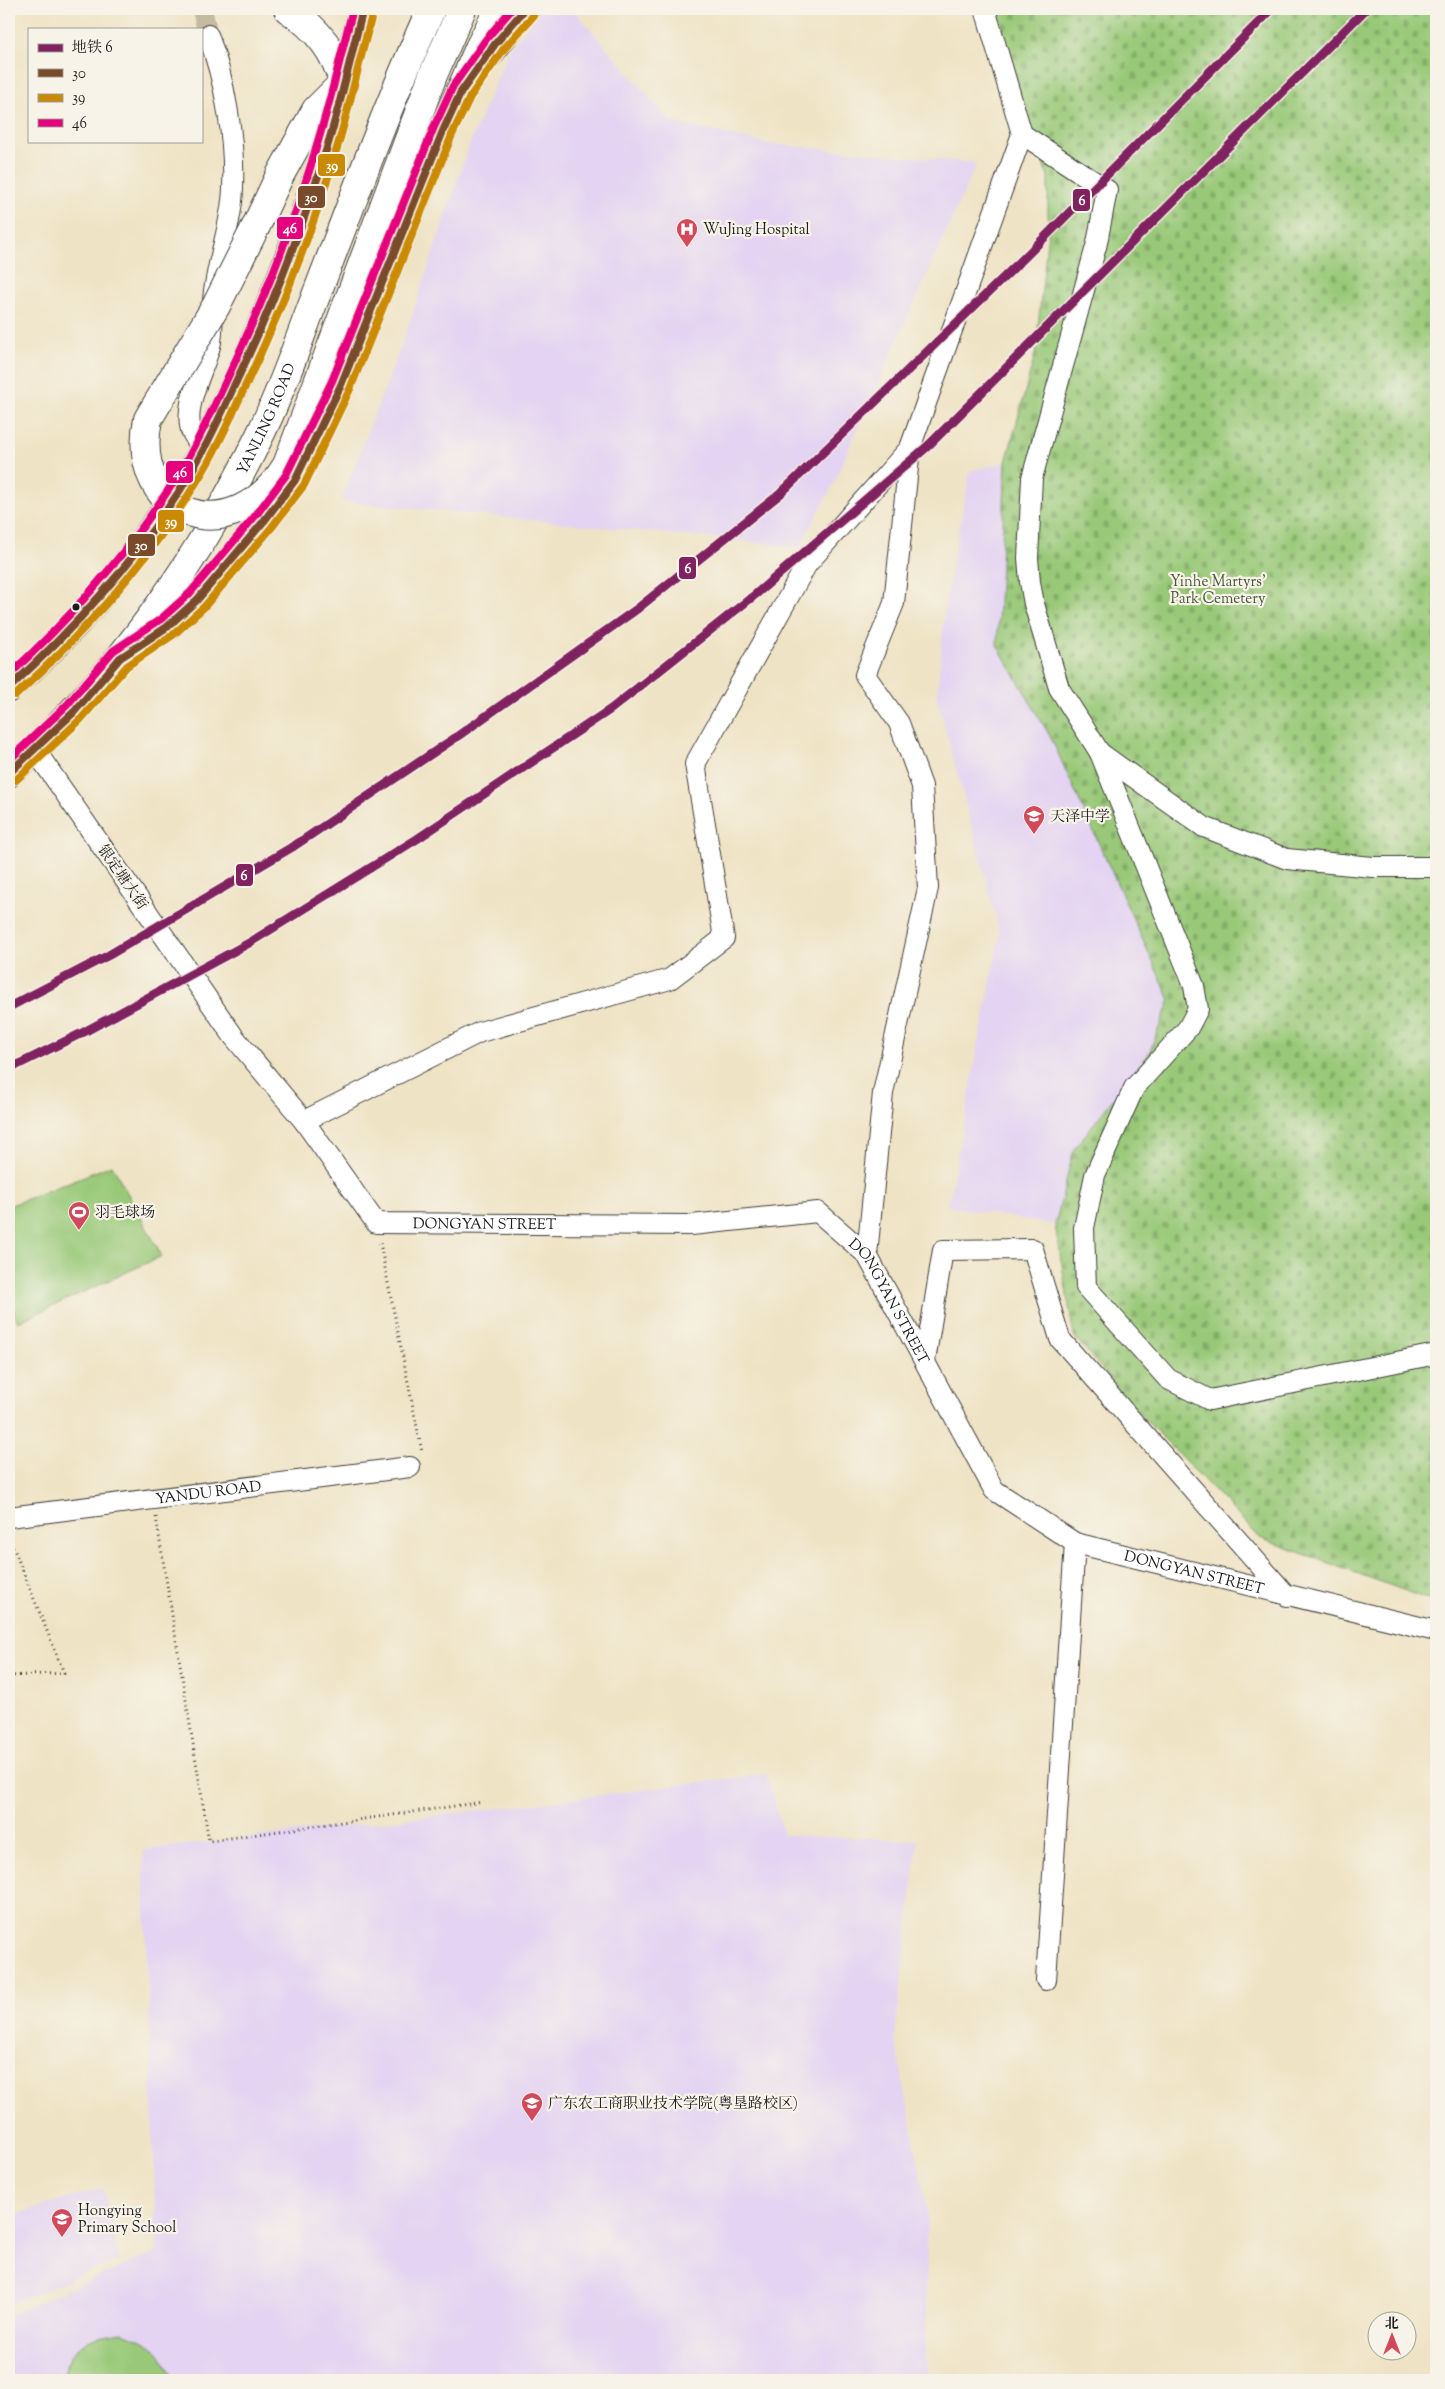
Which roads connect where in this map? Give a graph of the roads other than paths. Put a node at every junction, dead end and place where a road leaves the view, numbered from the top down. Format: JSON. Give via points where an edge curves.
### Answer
{"nodes":[{"id":1,"x":288,"y":9,"type":"edge"},
{"id":2,"x":363,"y":9,"type":"edge"},
{"id":3,"x":431,"y":9,"type":"edge"},
{"id":4,"x":462,"y":9,"type":"edge"},
{"id":5,"x":499,"y":9,"type":"edge"},
{"id":6,"x":526,"y":9,"type":"edge"},
{"id":7,"x":985,"y":9,"type":"edge"},
{"id":8,"x":208,"y":34,"type":"tunnel mouth"},
{"id":9,"x":343,"y":83,"type":"junction"},
{"id":10,"x":461,"y":92,"type":"junction"},
{"id":11,"x":1022,"y":134,"type":"junction"},
{"id":12,"x":910,"y":448,"type":"junction"},
{"id":13,"x":202,"y":450,"type":"junction"},
{"id":14,"x":120,"y":658,"type":"junction"},
{"id":15,"x":9,"y":688,"type":"edge"},
{"id":16,"x":35,"y":750,"type":"junction"},
{"id":17,"x":1100,"y":753,"type":"junction"},
{"id":18,"x":9,"y":773,"type":"edge"},
{"id":19,"x":1436,"y":867,"type":"edge"},
{"id":20,"x":304,"y":1121,"type":"junction"},
{"id":21,"x":867,"y":1255,"type":"junction"},
{"id":22,"x":1436,"y":1354,"type":"edge"},
{"id":23,"x":924,"y":1361,"type":"junction"},
{"id":24,"x":416,"y":1462,"type":"road end"},
{"id":25,"x":9,"y":1518,"type":"edge"},
{"id":26,"x":1075,"y":1542,"type":"junction"},
{"id":27,"x":1287,"y":1596,"type":"junction"},
{"id":28,"x":1436,"y":1631,"type":"edge"},
{"id":29,"x":1046,"y":1980,"type":"dead end"}],
"edges":[{"from":1,"to":9,"type":"highway","via":[[306,23],[333,53]]},
{"from":2,"to":9,"type":"highway"},
{"from":3,"to":14,"type":"highway","name":"YANLING ROAD","via":[[261,434],[198,549]]},
{"from":4,"to":9,"type":"highway","bridge":true,"via":[[433,75],[287,466],[276,484],[245,509],[225,516],[191,513],[161,492],[152,477],[145,459],[144,438],[148,419],[195,343],[316,110]]},
{"from":5,"to":10,"type":"highway"},
{"from":6,"to":10,"type":"highway","via":[[495,44]]},
{"from":7,"to":11,"type":"street"},
{"from":8,"to":13,"type":"street","via":[[216,56],[232,142],[233,189],[226,239],[214,288],[211,342],[194,392],[190,416],[191,430]]},
{"from":9,"to":13,"type":"highway","via":[[326,152],[269,308]]},
{"from":10,"to":14,"type":"highway","via":[[341,385],[295,480],[198,600],[167,627]]},
{"from":11,"to":12,"type":"street"},
{"from":11,"to":17,"type":"street","via":[[1107,190],[1096,243],[1032,478],[1028,558],[1034,604],[1059,688]]},
{"from":12,"to":20,"type":"street","via":[[807,564],[695,764],[724,938],[670,979],[480,1032]]},
{"from":12,"to":21,"type":"street","via":[[894,602],[865,675],[899,723],[922,786],[928,888],[883,1093]]},
{"from":13,"to":15,"type":"highway","via":[[189,475],[122,570],[65,636]]},
{"from":14,"to":16,"type":"highway","name":"YANLING ROAD","via":[[74,712]]},
{"from":16,"to":18,"type":"highway","name":"YANLING ROAD"},
{"from":16,"to":20,"type":"street","name":"银定塘大街","via":[[234,1037]]},
{"from":17,"to":19,"type":"street","via":[[1204,828],[1287,859],[1373,867]]},
{"from":17,"to":22,"type":"street","via":[[1194,986],[1198,1009],[1188,1028],[1134,1088],[1095,1175],[1084,1228],[1086,1286],[1168,1379],[1210,1400]]},
{"from":20,"to":21,"type":"street","name":"DONGYAN STREET","via":[[376,1223],[690,1225],[818,1212]]},
{"from":21,"to":23,"type":"street","name":"DONGYAN STREET"},
{"from":23,"to":26,"type":"street","name":"DONGYAN STREET","via":[[994,1490]]},
{"from":23,"to":27,"type":"street","via":[[943,1250],[1033,1249],[1060,1340]]},
{"from":24,"to":25,"type":"street","name":"YANDU ROAD"},
{"from":26,"to":27,"type":"street","name":"DONGYAN STREET"},
{"from":26,"to":29,"type":"street"},
{"from":27,"to":28,"type":"street","name":"DONGYAN STREET"}]}
